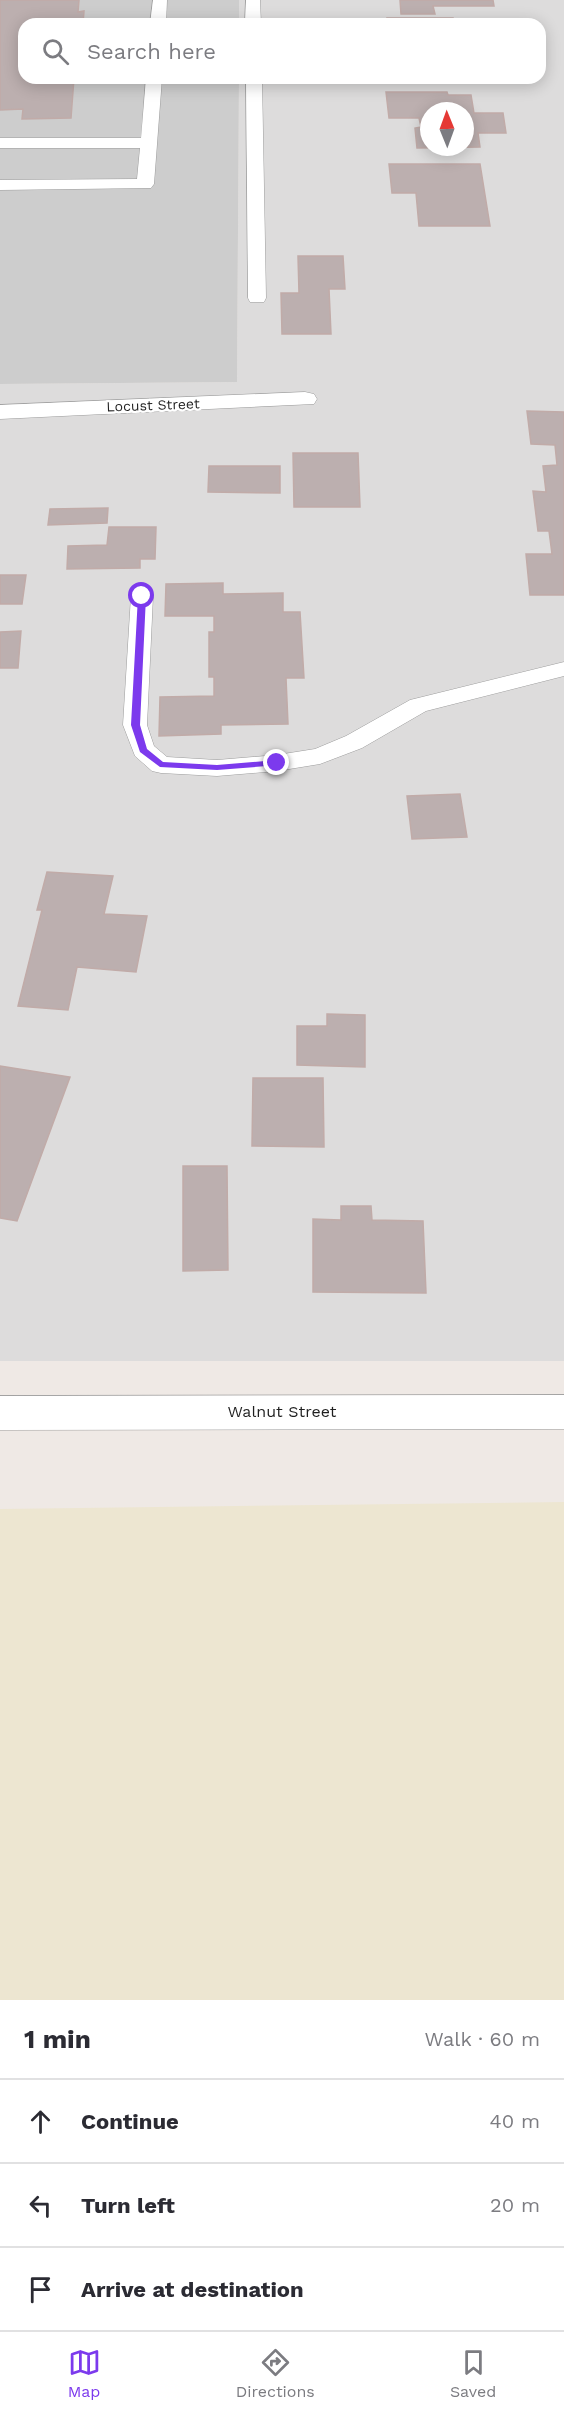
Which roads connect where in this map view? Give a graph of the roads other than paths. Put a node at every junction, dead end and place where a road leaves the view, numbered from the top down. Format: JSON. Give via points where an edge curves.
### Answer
{"nodes":[{"id":1,"x":160,"y":0,"type":"edge"},
{"id":2,"x":253,"y":0,"type":"edge"},
{"id":3,"x":158,"y":18,"type":"edge"},
{"id":4,"x":254,"y":18,"type":"edge"},
{"id":5,"x":153,"y":84,"type":"edge"},
{"id":6,"x":254,"y":84,"type":"edge"},
{"id":7,"x":148,"y":142,"type":"junction"},
{"id":8,"x":0,"y":143,"type":"edge"},
{"id":9,"x":0,"y":185,"type":"edge"},
{"id":10,"x":257,"y":298,"type":"dead end"},
{"id":11,"x":305,"y":399,"type":"dead end"},
{"id":12,"x":0,"y":412,"type":"edge"},
{"id":13,"x":142,"y":596,"type":"dead end"},
{"id":14,"x":564,"y":669,"type":"edge"},
{"id":15,"x":564,"y":1412,"type":"edge"},
{"id":16,"x":0,"y":1413,"type":"edge"}],
"edges":[{"from":1,"to":3,"type":"lane"},
{"from":2,"to":4,"type":"lane"},
{"from":5,"to":7,"type":"lane"},
{"from":6,"to":10,"type":"lane"},
{"from":7,"to":8,"type":"lane"},
{"from":7,"to":9,"type":"lane","via":[[145,184]]},
{"from":11,"to":12,"type":"street","name":"Locust Street"},
{"from":13,"to":14,"type":"lane","via":[[135,725],[143,750],[160,765],[217,768],[320,756],[354,742],[418,705]]},
{"from":15,"to":16,"type":"street","name":"Walnut Street"}]}
